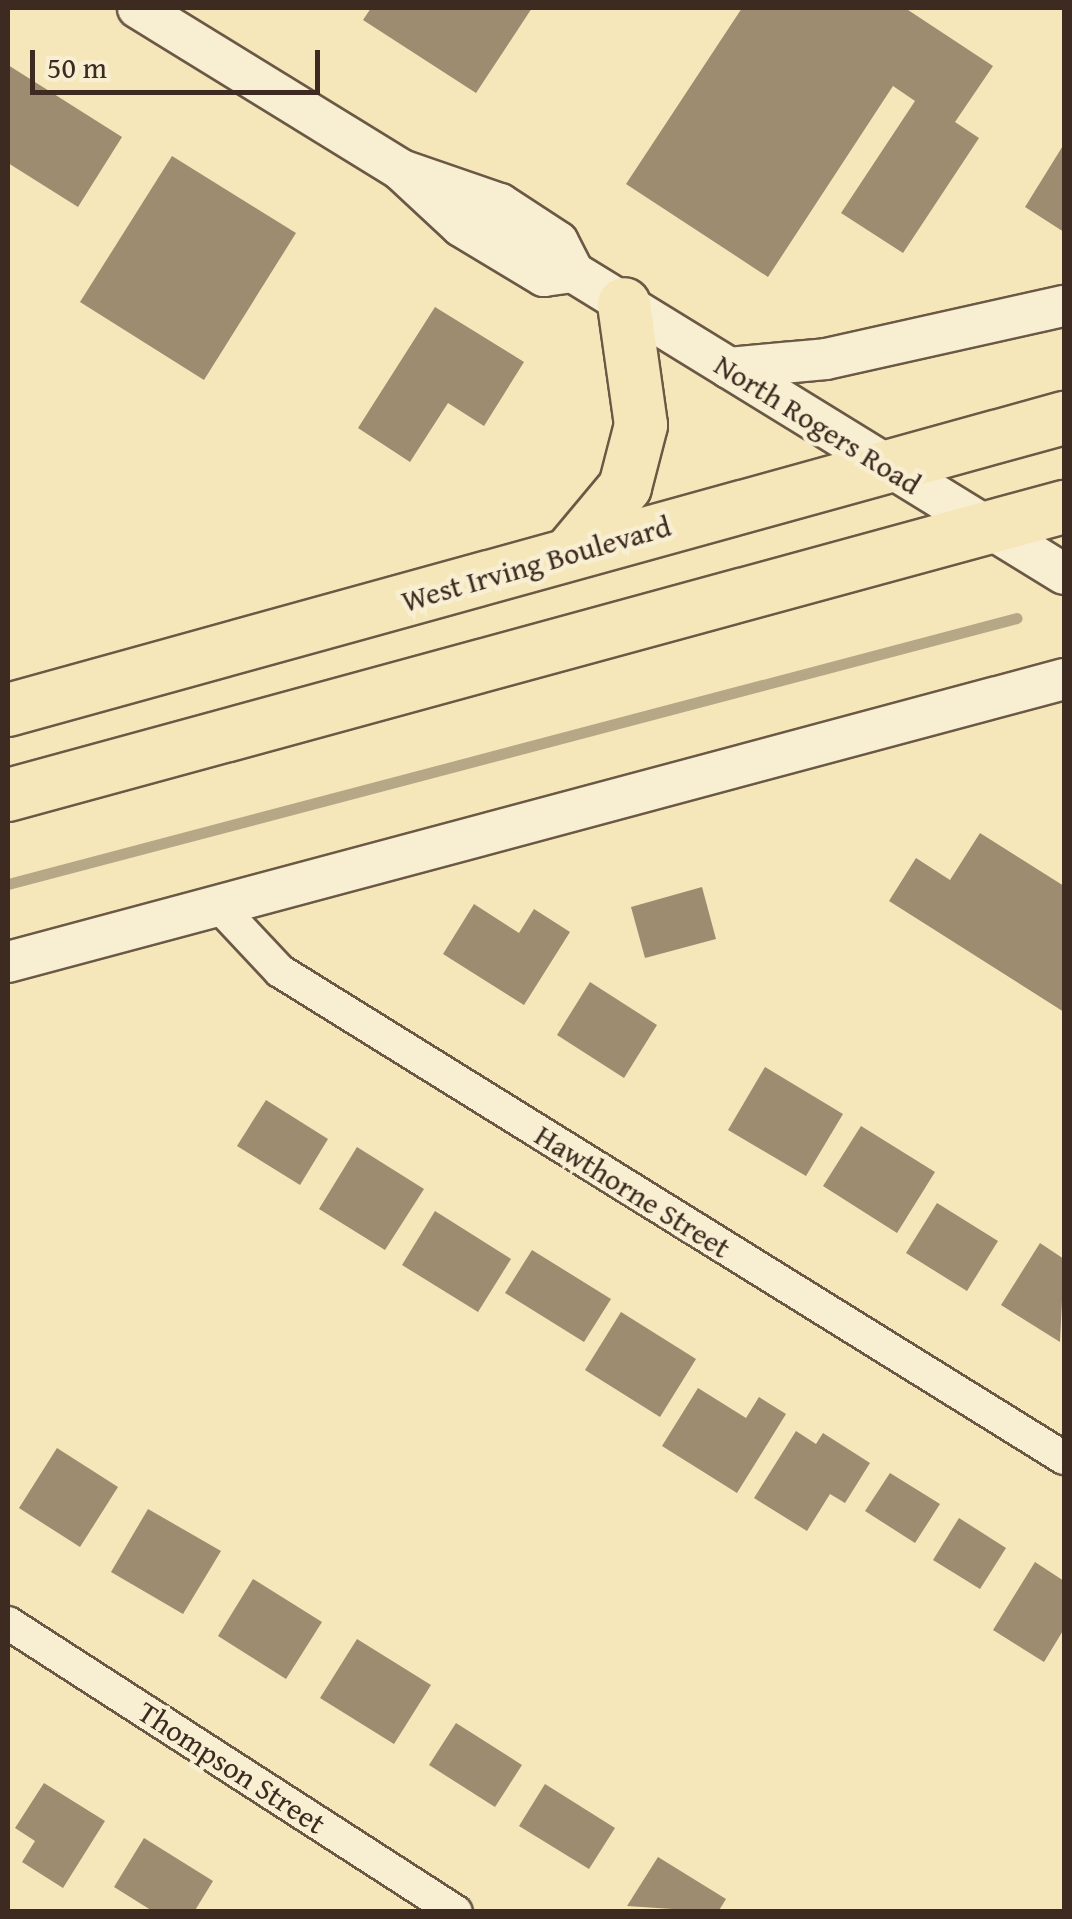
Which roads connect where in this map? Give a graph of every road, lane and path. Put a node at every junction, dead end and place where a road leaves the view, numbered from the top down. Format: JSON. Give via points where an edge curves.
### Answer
{"nodes":[{"id":1,"x":138,"y":8,"type":"edge"},
{"id":2,"x":624,"y":304,"type":"junction"},
{"id":3,"x":1064,"y":306,"type":"edge"},
{"id":4,"x":729,"y":368,"type":"junction"},
{"id":5,"x":1064,"y":418,"type":"edge"},
{"id":6,"x":884,"y":465,"type":"junction"},
{"id":7,"x":1064,"y":507,"type":"edge"},
{"id":8,"x":986,"y":526,"type":"junction"},
{"id":9,"x":570,"y":553,"type":"junction"},
{"id":10,"x":1064,"y":574,"type":"edge"},
{"id":11,"x":1064,"y":679,"type":"edge"},
{"id":12,"x":8,"y":710,"type":"edge"},
{"id":13,"x":8,"y":796,"type":"edge"},
{"id":14,"x":217,"y":904,"type":"junction"},
{"id":15,"x":8,"y":962,"type":"edge"},
{"id":16,"x":1064,"y":1458,"type":"edge"},
{"id":17,"x":8,"y":1622,"type":"edge"},
{"id":18,"x":456,"y":1912,"type":"edge"}],
"edges":[{"from":1,"to":2,"type":"street","name":"North Rogers Road","via":[[400,170],[500,204],[558,242],[573,272]]},
{"from":2,"to":4,"type":"street","name":"North Rogers Road"},
{"from":2,"to":9,"type":"main road","via":[[641,425],[625,487]]},
{"from":3,"to":4,"type":"street","via":[[826,359]]},
{"from":4,"to":6,"type":"street","name":"North Rogers Road"},
{"from":5,"to":6,"type":"main road","name":"West Irving Boulevard"},
{"from":6,"to":8,"type":"street","name":"North Rogers Road"},
{"from":6,"to":9,"type":"main road","name":"West Irving Boulevard"},
{"from":7,"to":8,"type":"main road"},
{"from":8,"to":10,"type":"street","name":"North Rogers Road"},
{"from":8,"to":13,"type":"main road"},
{"from":9,"to":12,"type":"main road","name":"West Irving Boulevard"},
{"from":11,"to":14,"type":"street"},
{"from":14,"to":15,"type":"street"},
{"from":14,"to":16,"type":"street","name":"Hawthorne Street","via":[[280,972]]},
{"from":17,"to":18,"type":"street","name":"Thompson Street"}]}
